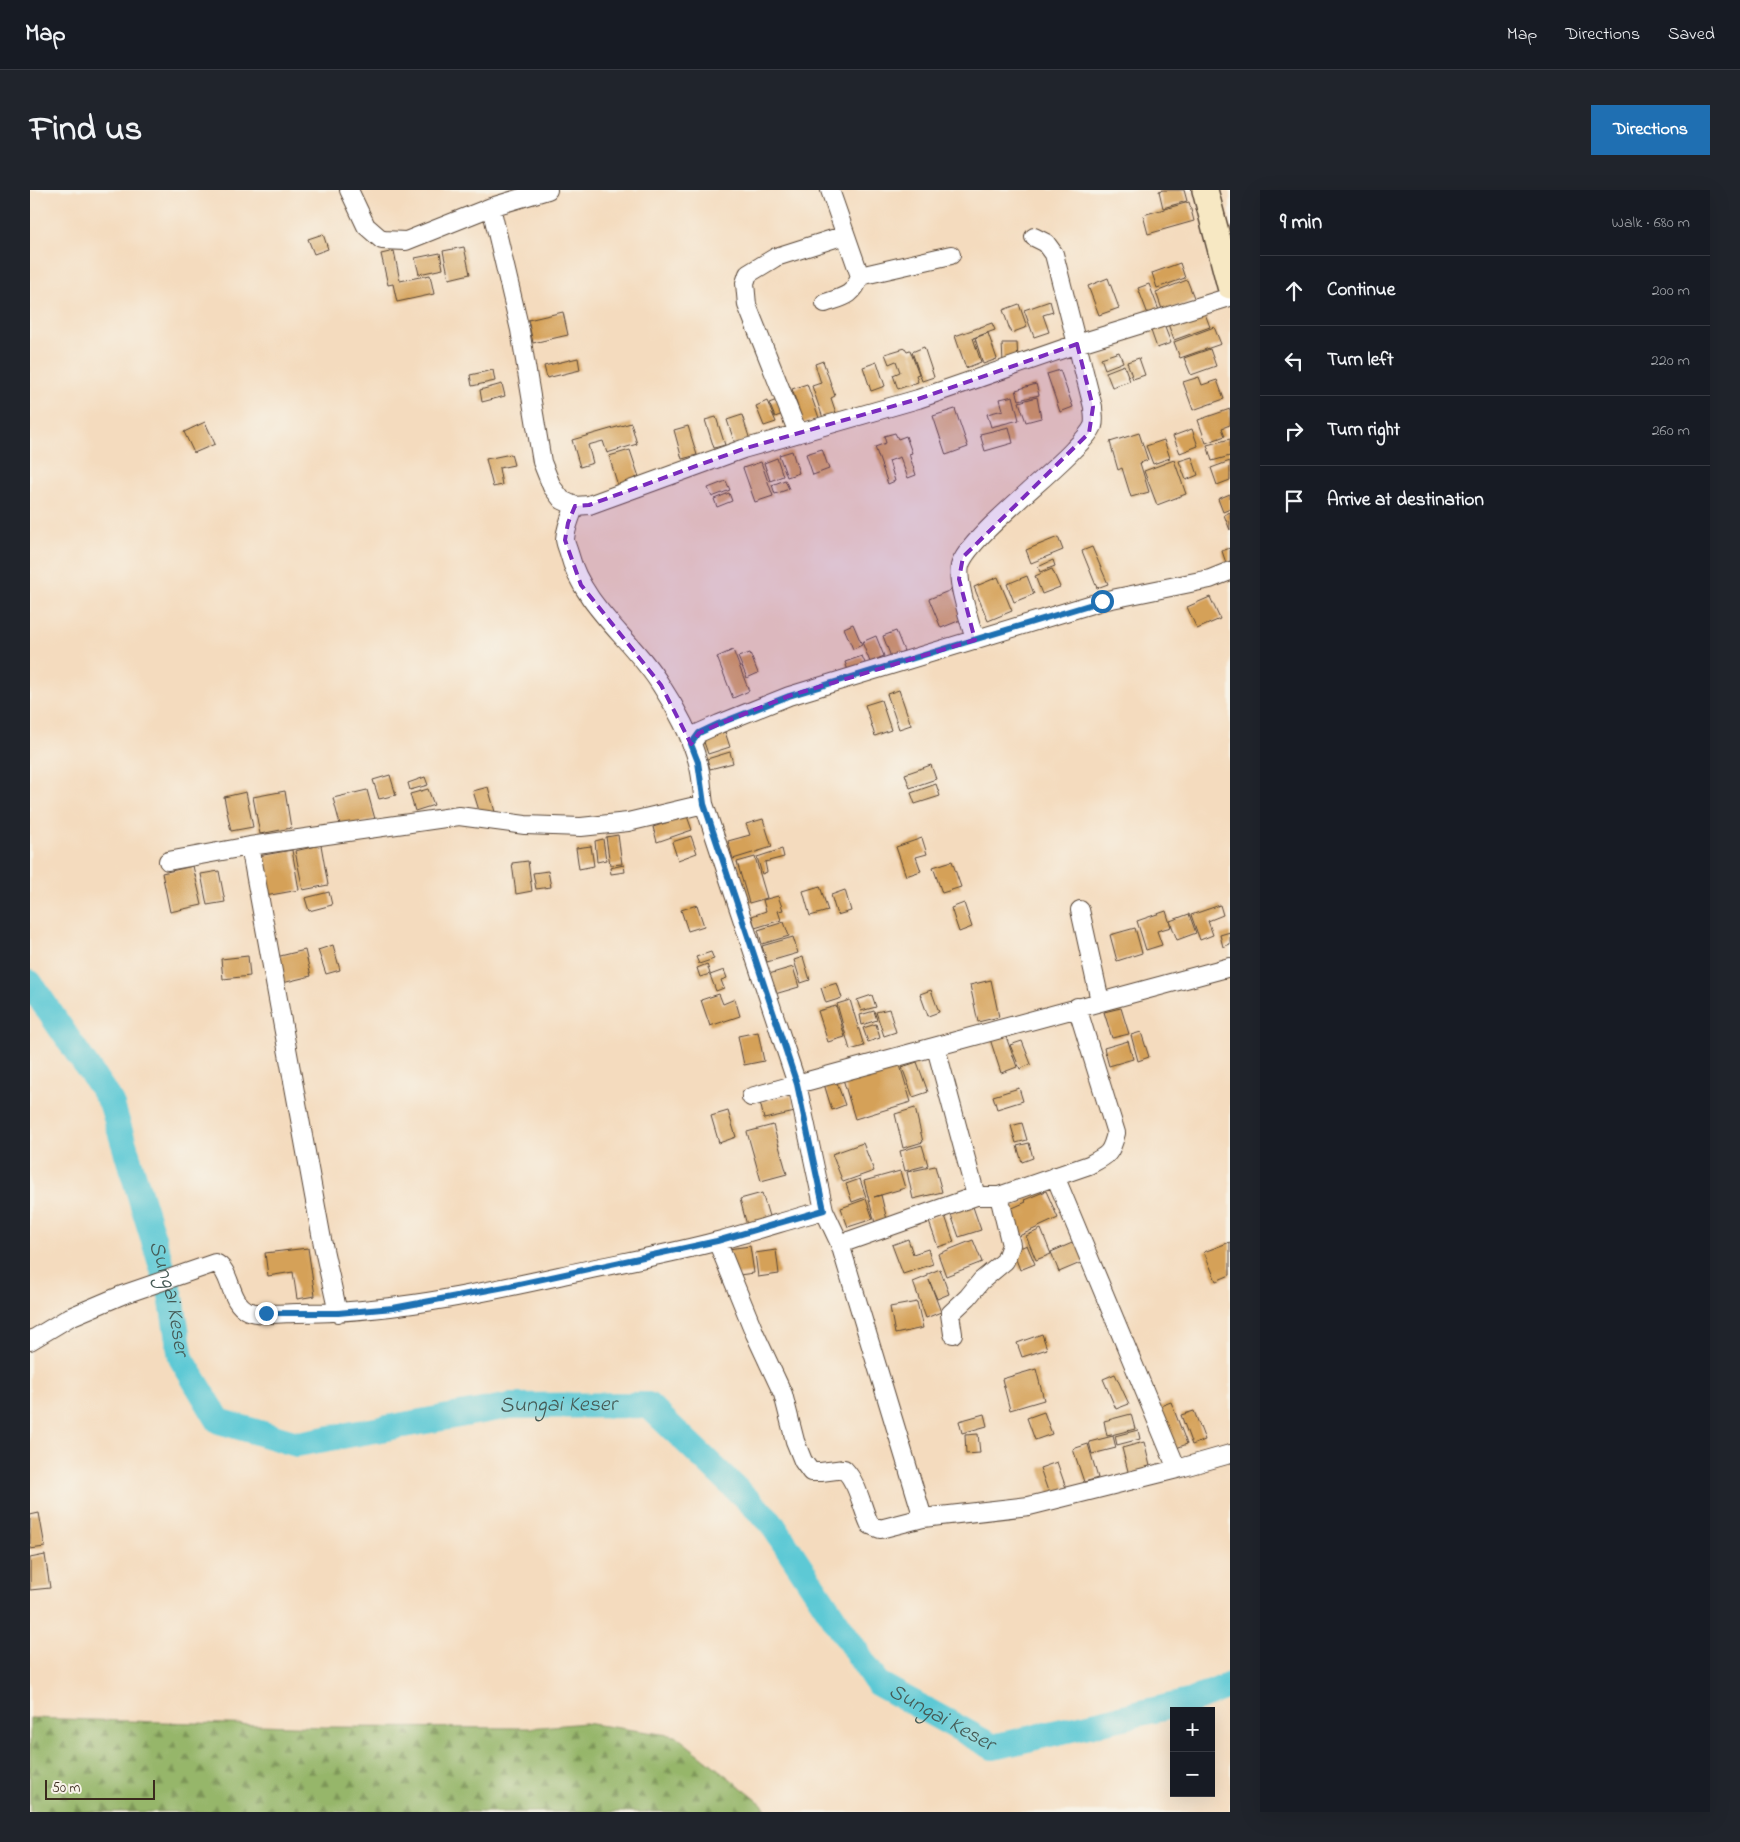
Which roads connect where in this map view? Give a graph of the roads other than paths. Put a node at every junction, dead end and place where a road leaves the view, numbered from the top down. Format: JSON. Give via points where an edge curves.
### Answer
{"nodes":[{"id":1,"x":349,"y":190,"type":"edge"},
{"id":2,"x":548,"y":190,"type":"edge"},
{"id":3,"x":830,"y":190,"type":"edge"},
{"id":4,"x":1205,"y":190,"type":"edge"},
{"id":5,"x":491,"y":207,"type":"junction"},
{"id":6,"x":845,"y":234,"type":"junction"},
{"id":7,"x":1034,"y":237,"type":"dead end"},
{"id":8,"x":951,"y":255,"type":"dead end"},
{"id":9,"x":860,"y":276,"type":"junction"},
{"id":10,"x":1230,"y":286,"type":"edge"},
{"id":11,"x":1230,"y":297,"type":"edge"},
{"id":12,"x":825,"y":304,"type":"dead end"},
{"id":13,"x":1077,"y":344,"type":"junction"},
{"id":14,"x":798,"y":433,"type":"junction"},
{"id":15,"x":575,"y":506,"type":"junction"},
{"id":16,"x":1230,"y":571,"type":"edge"},
{"id":17,"x":975,"y":640,"type":"junction"},
{"id":18,"x":691,"y":744,"type":"junction"},
{"id":19,"x":704,"y":804,"type":"junction"},
{"id":20,"x":250,"y":846,"type":"junction"},
{"id":21,"x":168,"y":861,"type":"dead end"},
{"id":22,"x":1080,"y":910,"type":"dead end"},
{"id":23,"x":1230,"y":967,"type":"edge"},
{"id":24,"x":1100,"y":1001,"type":"junction"},
{"id":25,"x":1077,"y":1007,"type":"junction"},
{"id":26,"x":936,"y":1048,"type":"junction"},
{"id":27,"x":797,"y":1084,"type":"junction"},
{"id":28,"x":751,"y":1097,"type":"dead end"},
{"id":29,"x":1055,"y":1176,"type":"junction"},
{"id":30,"x":976,"y":1196,"type":"junction"},
{"id":31,"x":999,"y":1196,"type":"junction"},
{"id":32,"x":824,"y":1210,"type":"junction"},
{"id":33,"x":717,"y":1241,"type":"junction"},
{"id":34,"x":840,"y":1244,"type":"junction"},
{"id":35,"x":338,"y":1313,"type":"junction"},
{"id":36,"x":953,"y":1334,"type":"dead end"},
{"id":37,"x":30,"y":1341,"type":"edge"},
{"id":38,"x":1230,"y":1454,"type":"edge"},
{"id":39,"x":1176,"y":1469,"type":"junction"},
{"id":40,"x":923,"y":1518,"type":"junction"}],
"edges":[{"from":1,"to":5,"type":"street","via":[[366,226],[382,240],[406,241]]},
{"from":2,"to":5,"type":"street"},
{"from":3,"to":6,"type":"street"},
{"from":4,"to":10,"type":"main road"},
{"from":5,"to":15,"type":"street","via":[[520,330],[542,462],[552,487],[562,500]]},
{"from":6,"to":9,"type":"street"},
{"from":6,"to":14,"type":"street","via":[[776,257],[748,274],[745,283],[747,305]]},
{"from":7,"to":13,"type":"street","via":[[1046,243],[1054,254]]},
{"from":8,"to":9,"type":"street"},
{"from":9,"to":12,"type":"street","via":[[848,295]]},
{"from":11,"to":13,"type":"street"},
{"from":13,"to":14,"type":"street","via":[[918,399]]},
{"from":13,"to":17,"type":"street","via":[[1094,423],[1090,433],[963,557],[960,579]]},
{"from":14,"to":15,"type":"street","via":[[743,449],[589,505]]},
{"from":15,"to":18,"type":"street","via":[[565,540],[572,568],[597,608],[661,685]]},
{"from":16,"to":17,"type":"street","via":[[1210,579],[1102,601]]},
{"from":17,"to":18,"type":"street","via":[[789,696],[699,733]]},
{"from":18,"to":19,"type":"street","via":[[698,762]]},
{"from":19,"to":20,"type":"street","via":[[628,822],[590,826],[525,825],[459,816]]},
{"from":19,"to":27,"type":"street"},
{"from":20,"to":21,"type":"street"},
{"from":20,"to":35,"type":"street","via":[[319,1226]]},
{"from":22,"to":24,"type":"street"},
{"from":23,"to":24,"type":"street"},
{"from":24,"to":25,"type":"street"},
{"from":25,"to":26,"type":"street"},
{"from":25,"to":29,"type":"street","via":[[1116,1133],[1112,1149],[1103,1158]]},
{"from":26,"to":27,"type":"street"},
{"from":26,"to":30,"type":"street"},
{"from":27,"to":28,"type":"street"},
{"from":27,"to":32,"type":"street"},
{"from":29,"to":31,"type":"street"},
{"from":29,"to":39,"type":"street"},
{"from":30,"to":31,"type":"street"},
{"from":30,"to":34,"type":"street"},
{"from":31,"to":36,"type":"street","via":[[1011,1245],[1005,1261],[950,1314]]},
{"from":32,"to":33,"type":"street"},
{"from":32,"to":34,"type":"street"},
{"from":33,"to":35,"type":"street","via":[[510,1286],[393,1308]]},
{"from":33,"to":40,"type":"street","via":[[783,1394],[796,1441],[811,1472],[844,1469],[852,1477],[870,1525],[880,1529]]},
{"from":34,"to":40,"type":"street"},
{"from":35,"to":37,"type":"street","via":[[248,1311],[231,1291],[220,1264],[215,1263],[122,1295],[70,1317]]},
{"from":38,"to":39,"type":"street"},
{"from":39,"to":40,"type":"street","via":[[1029,1506]]}]}
